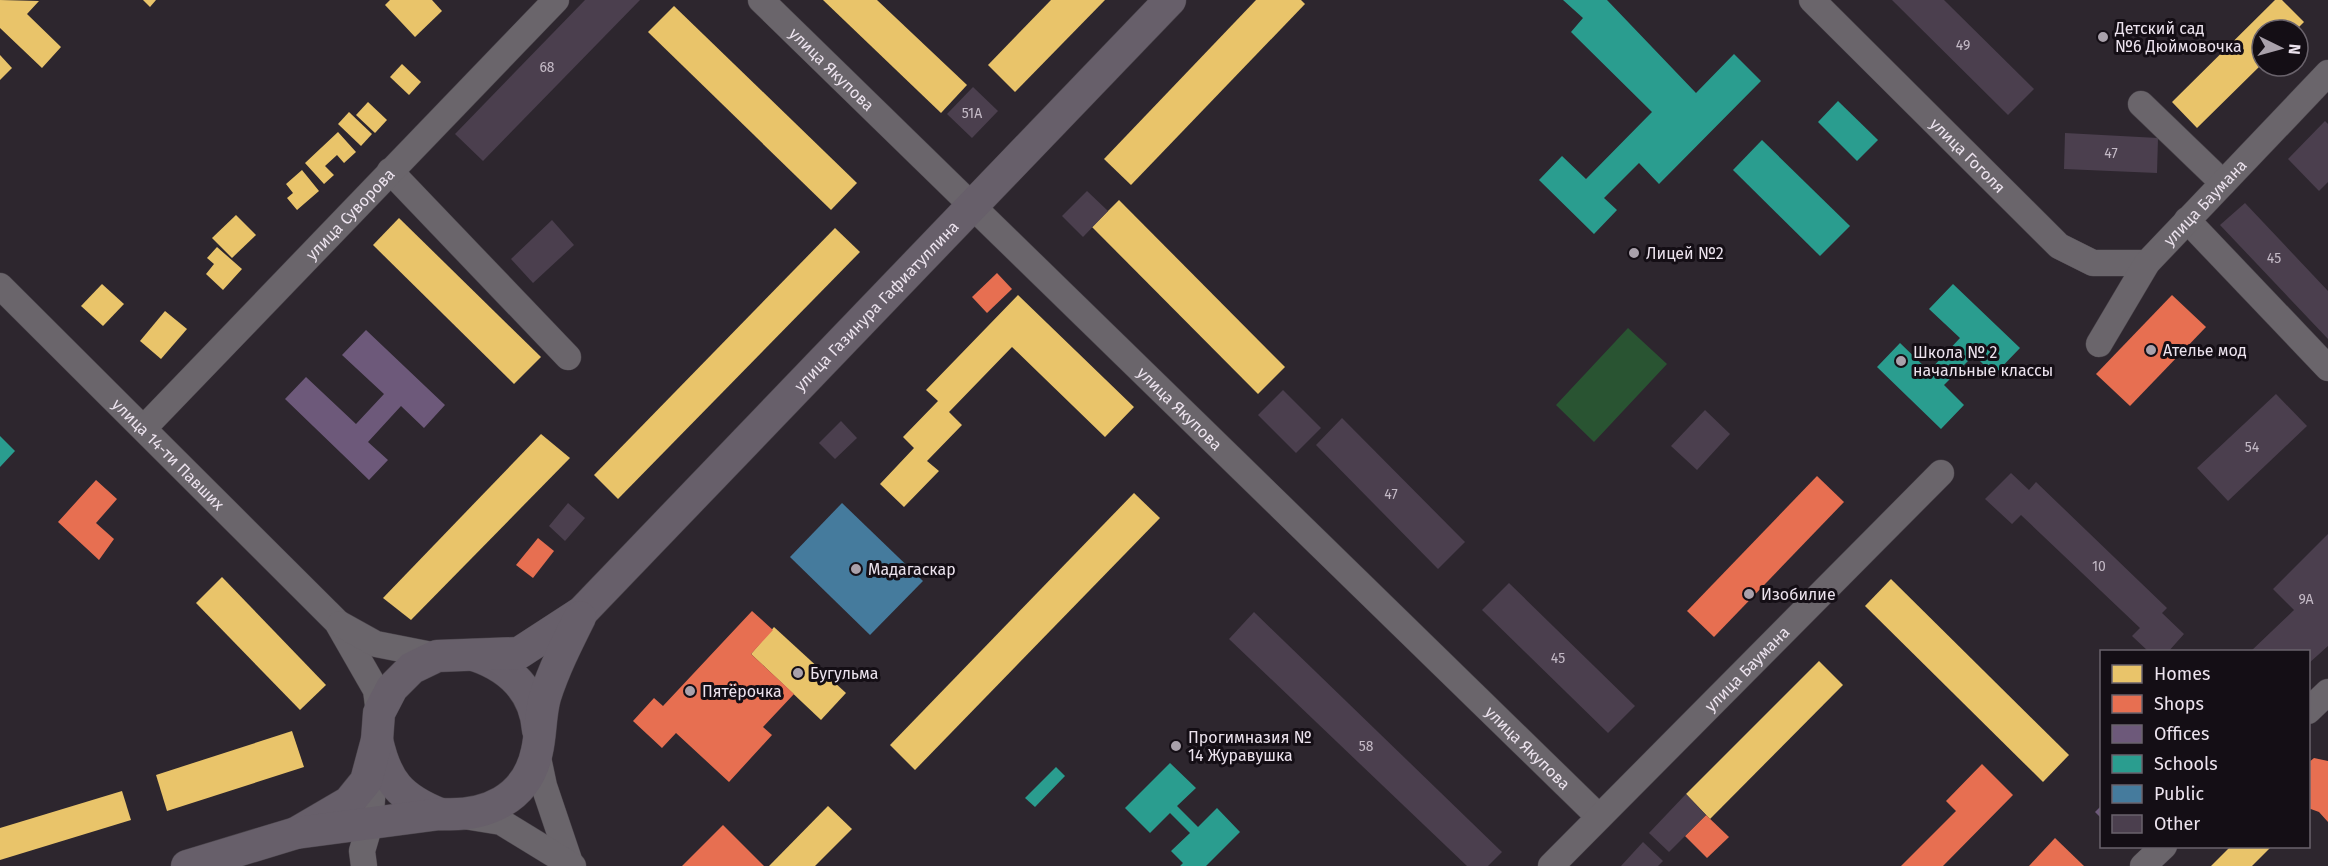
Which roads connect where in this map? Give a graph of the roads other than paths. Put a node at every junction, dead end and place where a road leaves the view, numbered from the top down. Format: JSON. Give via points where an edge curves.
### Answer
{"nodes":[{"id":1,"x":555,"y":0,"type":"edge"},
{"id":2,"x":760,"y":0,"type":"edge"},
{"id":3,"x":1170,"y":0,"type":"edge"},
{"id":4,"x":1812,"y":0,"type":"edge"},
{"id":5,"x":2328,"y":73,"type":"edge"},
{"id":6,"x":2141,"y":104,"type":"dead end"},
{"id":7,"x":390,"y":171,"type":"junction"},
{"id":8,"x":2223,"y":183,"type":"junction"},
{"id":9,"x":970,"y":205,"type":"junction"},
{"id":10,"x":2187,"y":220,"type":"junction"},
{"id":11,"x":2147,"y":262,"type":"junction"},
{"id":12,"x":0,"y":286,"type":"edge"},
{"id":13,"x":2099,"y":344,"type":"dead end"},
{"id":14,"x":568,"y":357,"type":"dead end"},
{"id":15,"x":2328,"y":368,"type":"edge"},
{"id":16,"x":144,"y":428,"type":"junction"},
{"id":17,"x":1941,"y":473,"type":"dead end"},
{"id":18,"x":582,"y":612,"type":"junction"},
{"id":19,"x":337,"y":622,"type":"junction"},
{"id":20,"x":473,"y":655,"type":"junction"},
{"id":21,"x":437,"y":656,"type":"junction"},
{"id":22,"x":2328,"y":692,"type":"edge"},
{"id":23,"x":2310,"y":709,"type":"edge"},
{"id":24,"x":378,"y":726,"type":"junction"},
{"id":25,"x":538,"y":745,"type":"junction"},
{"id":26,"x":452,"y":815,"type":"junction"},
{"id":27,"x":1599,"y":817,"type":"junction"},
{"id":28,"x":370,"y":824,"type":"junction"},
{"id":29,"x":296,"y":833,"type":"junction"},
{"id":30,"x":2162,"y":848,"type":"edge"},
{"id":31,"x":571,"y":864,"type":"edge"},
{"id":32,"x":187,"y":866,"type":"edge"},
{"id":33,"x":364,"y":866,"type":"edge"},
{"id":34,"x":1551,"y":866,"type":"edge"},
{"id":35,"x":2143,"y":866,"type":"edge"}],
"edges":[{"from":1,"to":7,"type":"street","name":"улица Суворова"},
{"from":2,"to":9,"type":"street","name":"улица Якупова"},
{"from":3,"to":9,"type":"main road","name":"улица Газинура Гафиатуллина"},
{"from":4,"to":11,"type":"street","name":"улица Гоголя","via":[[2060,246],[2092,262]]},
{"from":5,"to":8,"type":"street","name":"улица Баумана"},
{"from":6,"to":8,"type":"street"},
{"from":7,"to":14,"type":"street"},
{"from":7,"to":16,"type":"street","name":"улица Суворова"},
{"from":8,"to":10,"type":"street","name":"улица Баумана"},
{"from":9,"to":18,"type":"main road","name":"улица Газинура Гафиатуллина"},
{"from":9,"to":27,"type":"street","name":"улица Якупова"},
{"from":10,"to":11,"type":"street","name":"улица Баумана"},
{"from":10,"to":15,"type":"street"},
{"from":11,"to":13,"type":"street","name":"улица Баумана"},
{"from":12,"to":16,"type":"street","name":"улица 14-ти Павших"},
{"from":16,"to":19,"type":"street","name":"улица 14-ти Павших"},
{"from":17,"to":27,"type":"street","name":"улица Баумана"},
{"from":18,"to":20,"type":"main road","via":[[519,653]]},
{"from":18,"to":25,"type":"main road","via":[[556,665],[545,700]]},
{"from":19,"to":21,"type":"street","via":[[376,644]]},
{"from":19,"to":24,"type":"street","via":[[376,690]]},
{"from":20,"to":21,"type":"main road"},
{"from":20,"to":25,"type":"main road","via":[[500,666],[521,684],[534,709]]},
{"from":21,"to":24,"type":"main road","via":[[412,668],[392,688]]},
{"from":22,"to":23,"type":"street"},
{"from":24,"to":26,"type":"main road","via":[[382,765],[396,787],[416,804]]},
{"from":24,"to":28,"type":"street"},
{"from":24,"to":29,"type":"main road","via":[[366,781],[349,802]]},
{"from":25,"to":26,"type":"main road","via":[[527,777],[511,796],[489,810]]},
{"from":25,"to":31,"type":"street","via":[[544,786]]},
{"from":26,"to":28,"type":"main road"},
{"from":26,"to":31,"type":"street","via":[[501,822]]},
{"from":27,"to":34,"type":"street","name":"улица Баумана"},
{"from":28,"to":29,"type":"main road"},
{"from":28,"to":33,"type":"street","via":[[362,851]]},
{"from":29,"to":32,"type":"main road"},
{"from":30,"to":35,"type":"street"}]}
